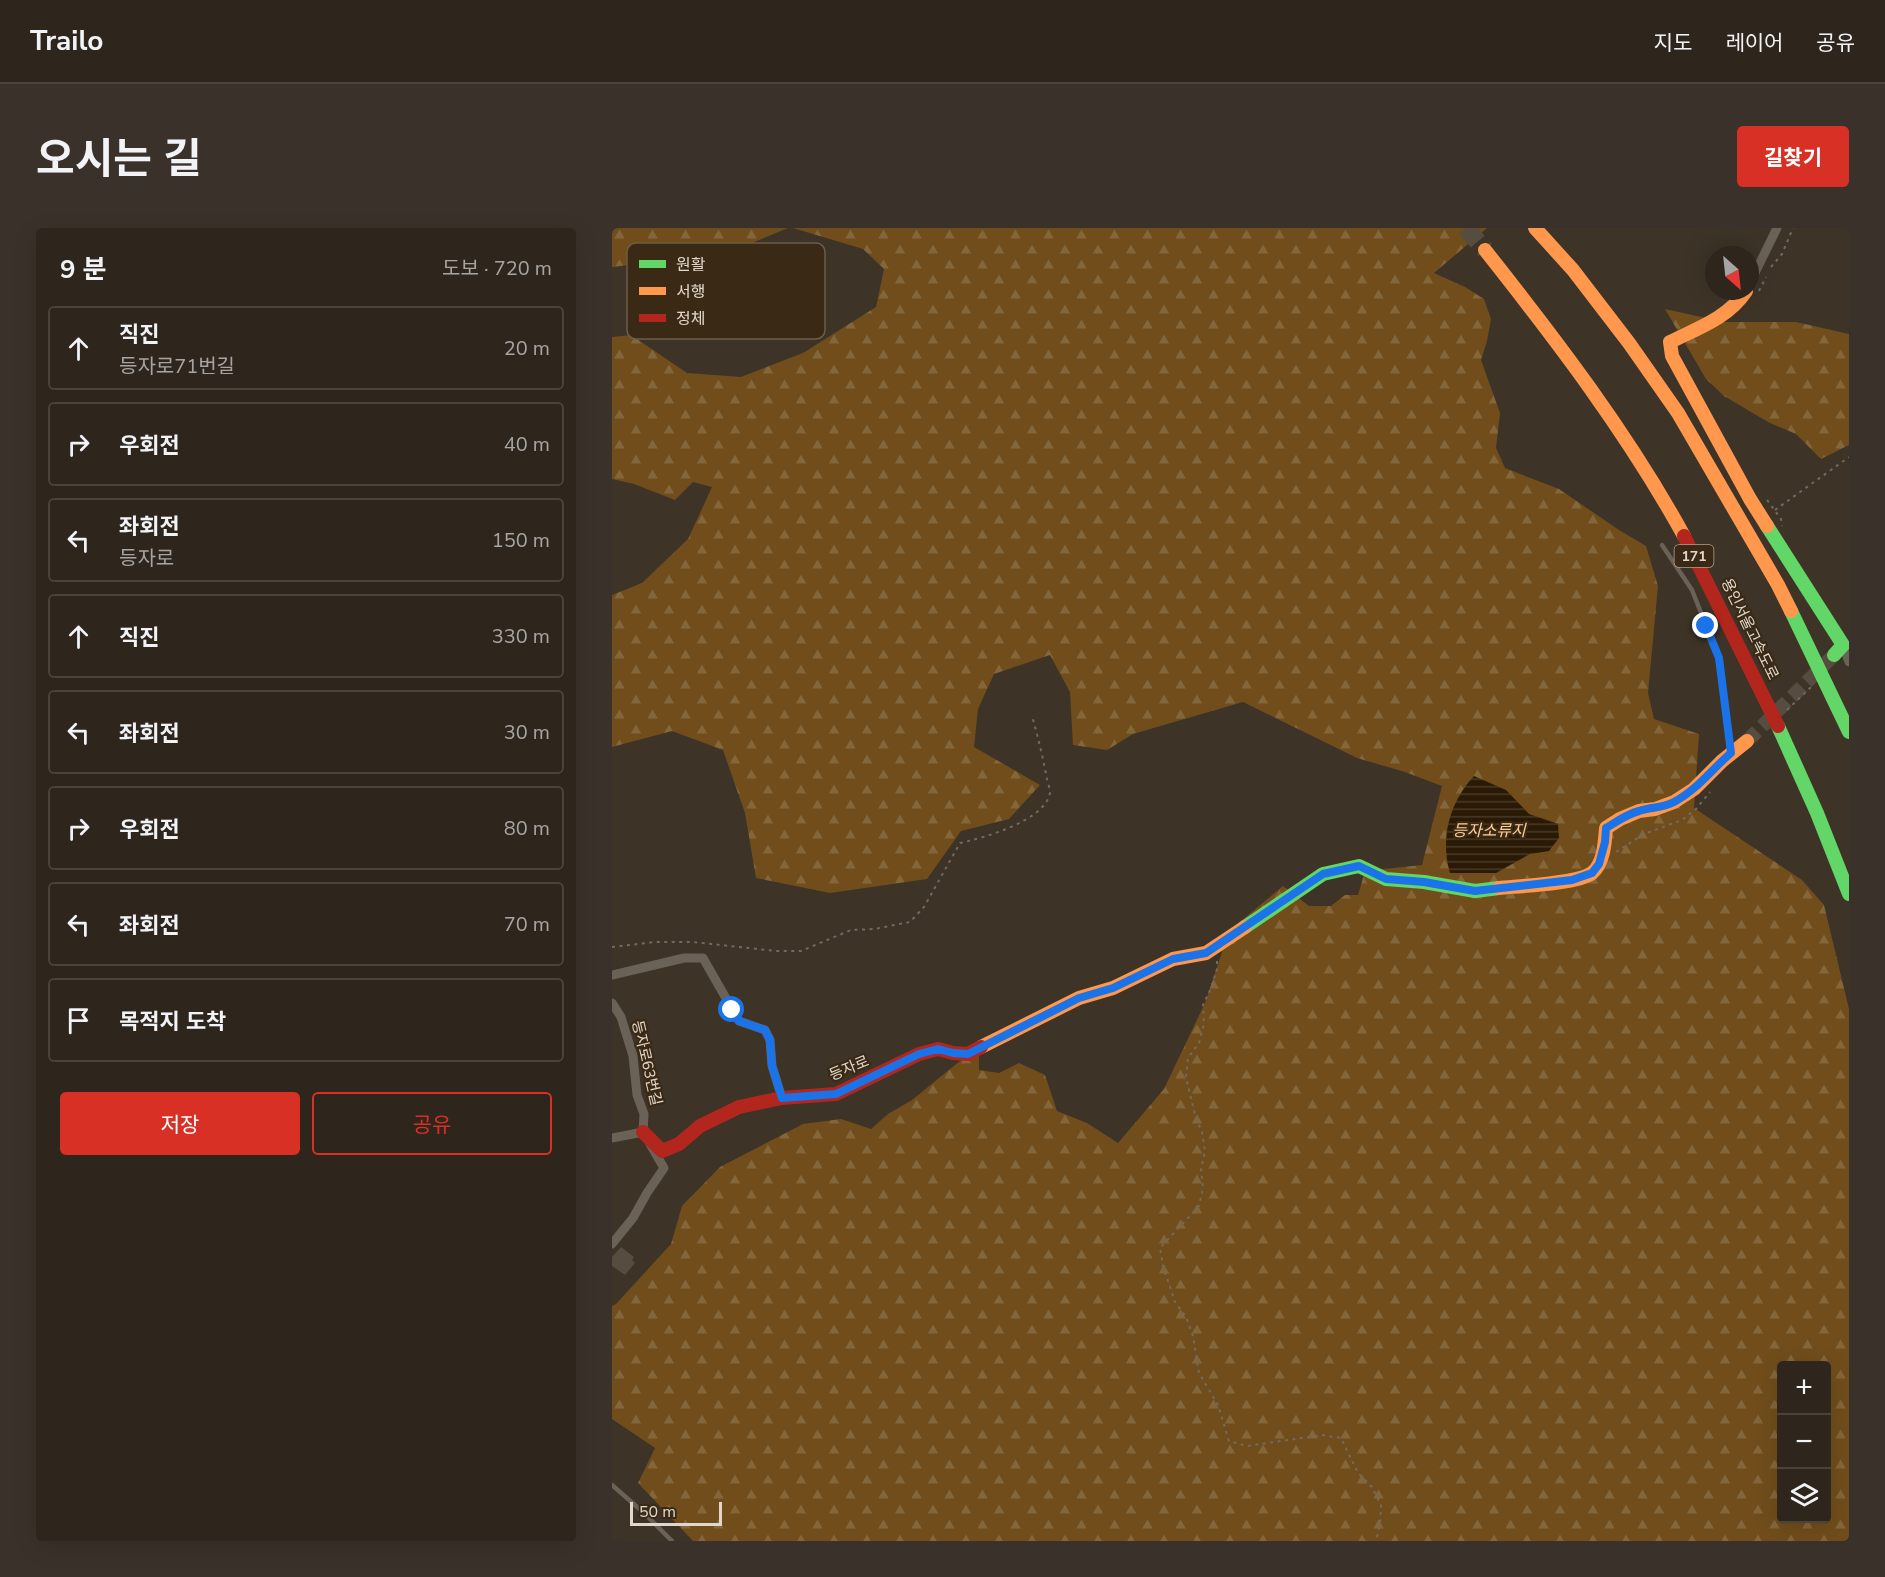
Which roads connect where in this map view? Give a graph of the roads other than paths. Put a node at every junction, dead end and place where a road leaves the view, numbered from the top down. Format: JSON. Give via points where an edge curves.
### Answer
{"nodes":[{"id":1,"x":1535,"y":228,"type":"edge"},
{"id":2,"x":1777,"y":228,"type":"edge"},
{"id":3,"x":1485,"y":250,"type":"tunnel mouth"},
{"id":4,"x":1759,"y":265,"type":"edge"},
{"id":5,"x":1740,"y":300,"type":"edge"},
{"id":6,"x":1662,"y":545,"type":"dead end"},
{"id":7,"x":1839,"y":650,"type":"joint"},
{"id":8,"x":1849,"y":662,"type":"edge"},
{"id":9,"x":1849,"y":732,"type":"edge"},
{"id":10,"x":1747,"y":741,"type":"tunnel mouth"},
{"id":11,"x":1731,"y":753,"type":"junction"},
{"id":12,"x":1849,"y":894,"type":"edge"},
{"id":13,"x":612,"y":975,"type":"edge"},
{"id":14,"x":612,"y":1003,"type":"edge"},
{"id":15,"x":782,"y":1098,"type":"junction"},
{"id":16,"x":643,"y":1132,"type":"junction"},
{"id":17,"x":612,"y":1138,"type":"edge"},
{"id":18,"x":612,"y":1244,"type":"edge"},
{"id":19,"x":612,"y":1485,"type":"edge"},
{"id":20,"x":672,"y":1541,"type":"edge"}],
"edges":[{"from":1,"to":9,"type":"main road","via":[[1573,270],[1678,413],[1778,585]]},
{"from":2,"to":4,"type":"street"},
{"from":3,"to":12,"type":"main road","name":"용인서울고속도로","number":"171","via":[[1572,363],[1670,512],[1794,758]]},
{"from":5,"to":7,"type":"main road","via":[[1718,319],[1670,342],[1672,356]]},
{"from":6,"to":11,"type":"lane","via":[[1692,590],[1719,658]]},
{"from":7,"to":8,"type":"street"},
{"from":10,"to":11,"type":"main road"},
{"from":11,"to":15,"type":"main road","name":"등자로","via":[[1694,789],[1674,802],[1639,811],[1606,828],[1599,864],[1592,873],[1572,880],[1475,891],[1386,879],[1359,866],[1323,874],[1206,953],[1173,959],[1113,988],[1079,998],[968,1054],[938,1049],[919,1054],[836,1094]]},
{"from":13,"to":15,"type":"street","via":[[684,958],[703,958],[739,1021],[765,1030]]},
{"from":14,"to":16,"type":"street","name":"등자로63번길","via":[[621,1017],[633,1056],[644,1114]]},
{"from":15,"to":16,"type":"main road","name":"등자로","via":[[723,1113],[679,1144],[662,1151]]},
{"from":16,"to":17,"type":"street"},
{"from":16,"to":18,"type":"street","via":[[664,1168]]},
{"from":19,"to":20,"type":"lane"}]}
